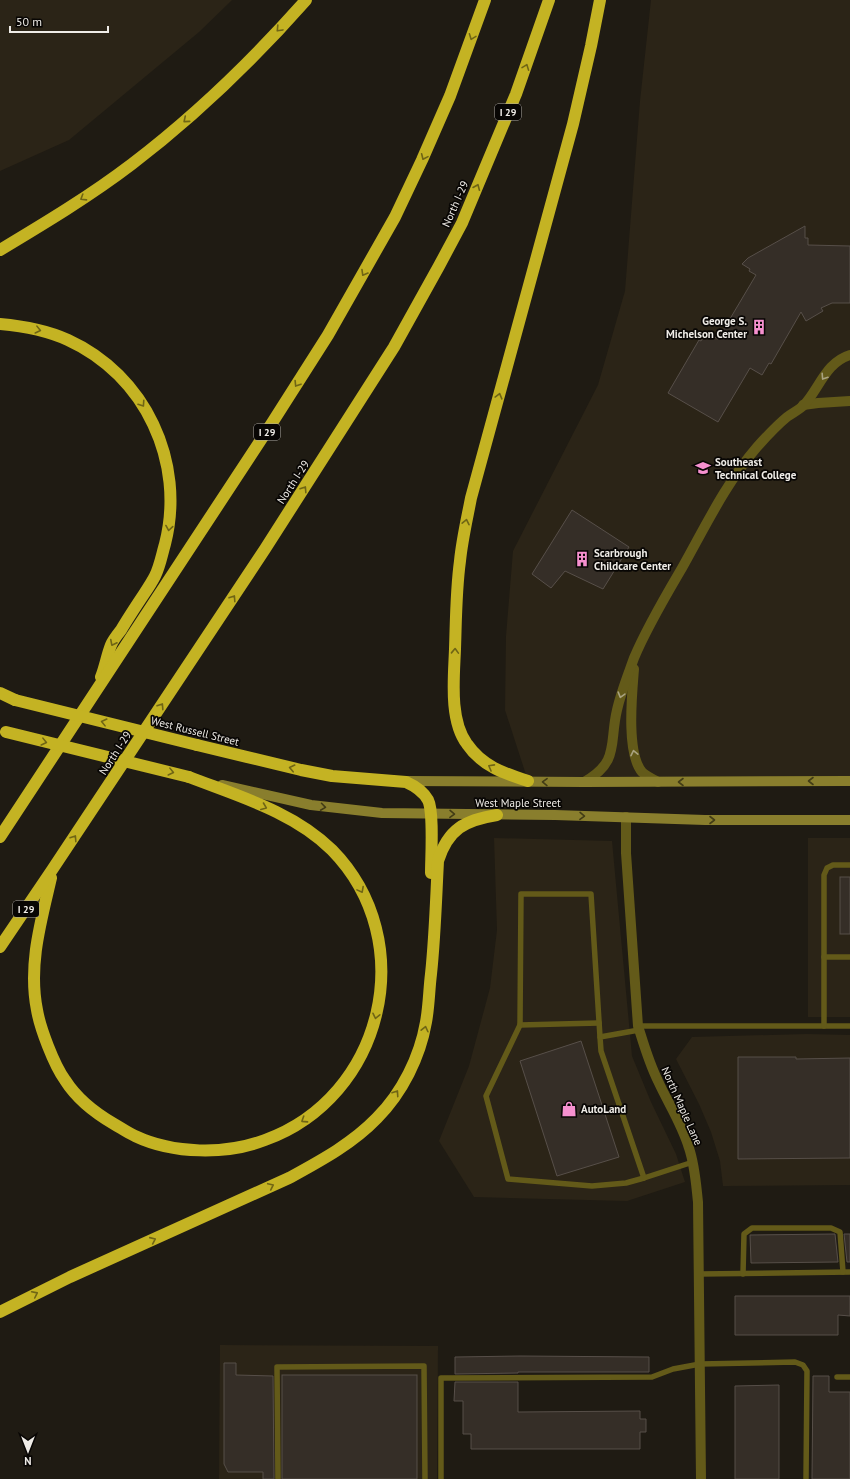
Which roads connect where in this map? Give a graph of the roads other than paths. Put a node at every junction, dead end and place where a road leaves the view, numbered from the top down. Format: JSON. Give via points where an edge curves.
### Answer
{"nodes":[{"id":1,"x":306,"y":0,"type":"edge"},
{"id":2,"x":485,"y":0,"type":"edge"},
{"id":3,"x":549,"y":0,"type":"edge"},
{"id":4,"x":600,"y":0,"type":"edge"},
{"id":5,"x":0,"y":250,"type":"edge"},
{"id":6,"x":0,"y":324,"type":"edge"},
{"id":7,"x":850,"y":356,"type":"edge"},
{"id":8,"x":850,"y":401,"type":"edge"},
{"id":9,"x":803,"y":405,"type":"junction"},
{"id":10,"x":634,"y":658,"type":"junction"},
{"id":11,"x":98,"y":690,"type":"junction"},
{"id":12,"x":0,"y":693,"type":"edge"},
{"id":13,"x":0,"y":696,"type":"edge"},
{"id":14,"x":15,"y":700,"type":"junction"},
{"id":15,"x":3,"y":732,"type":"edge"},
{"id":16,"x":189,"y":777,"type":"junction"},
{"id":17,"x":386,"y":780,"type":"junction"},
{"id":18,"x":528,"y":781,"type":"junction"},
{"id":19,"x":850,"y":781,"type":"edge"},
{"id":20,"x":584,"y":782,"type":"junction"},
{"id":21,"x":658,"y":782,"type":"junction"},
{"id":22,"x":431,"y":814,"type":"junction"},
{"id":23,"x":497,"y":815,"type":"junction"},
{"id":24,"x":626,"y":817,"type":"junction"},
{"id":25,"x":850,"y":820,"type":"edge"},
{"id":26,"x":0,"y":837,"type":"edge"},
{"id":27,"x":850,"y":865,"type":"edge"},
{"id":28,"x":52,"y":870,"type":"junction"},
{"id":29,"x":0,"y":947,"type":"edge"},
{"id":30,"x":824,"y":957,"type":"junction"},
{"id":31,"x":850,"y":957,"type":"edge"},
{"id":32,"x":431,"y":978,"type":"junction"},
{"id":33,"x":599,"y":1023,"type":"junction"},
{"id":34,"x":520,"y":1025,"type":"junction"},
{"id":35,"x":824,"y":1026,"type":"junction"},
{"id":36,"x":850,"y":1026,"type":"edge"},
{"id":37,"x":639,"y":1028,"type":"junction"},
{"id":38,"x":600,"y":1037,"type":"junction"},
{"id":39,"x":693,"y":1162,"type":"junction"},
{"id":40,"x":644,"y":1178,"type":"junction"},
{"id":41,"x":843,"y":1272,"type":"junction"},
{"id":42,"x":850,"y":1272,"type":"edge"},
{"id":43,"x":699,"y":1274,"type":"junction"},
{"id":44,"x":743,"y":1274,"type":"junction"},
{"id":45,"x":0,"y":1312,"type":"edge"},
{"id":46,"x":700,"y":1364,"type":"junction"},
{"id":47,"x":837,"y":1377,"type":"dead end"},
{"id":48,"x":850,"y":1377,"type":"edge"},
{"id":49,"x":278,"y":1479,"type":"edge"},
{"id":50,"x":425,"y":1479,"type":"edge"},
{"id":51,"x":441,"y":1479,"type":"edge"},
{"id":52,"x":701,"y":1479,"type":"edge"},
{"id":53,"x":806,"y":1479,"type":"edge"}],
"edges":[{"from":1,"to":5,"type":"highway","one_way":true,"via":[[217,93],[162,140],[94,191]]},
{"from":2,"to":11,"type":"highway","number":"I 29","one_way":true,"via":[[450,96],[422,160],[370,262],[277,416]]},
{"from":28,"to":3,"type":"highway","name":"North I-29","number":"I 29","one_way":true,"via":[[265,549],[401,335],[462,223],[516,94]]},
{"from":18,"to":4,"type":"highway","one_way":true,"via":[[487,765],[466,743],[459,728],[454,685],[457,589],[472,498],[573,124]]},
{"from":6,"to":11,"type":"highway","one_way":true,"via":[[42,331],[67,340],[107,365],[127,383],[143,404],[162,444],[171,490],[171,514],[164,549],[155,576],[111,644]]},
{"from":7,"to":9,"type":"street","one_way":true,"via":[[831,367]]},
{"from":8,"to":9,"type":"street"},
{"from":9,"to":10,"type":"street","via":[[786,418],[743,465],[647,630]]},
{"from":10,"to":20,"type":"street","one_way":true,"via":[[617,712],[611,755],[596,776]]},
{"from":21,"to":10,"type":"street","one_way":true,"via":[[643,773],[634,753]]},
{"from":11,"to":26,"type":"highway","number":"I 29"},
{"from":12,"to":14,"type":"highway"},
{"from":13,"to":14,"type":"highway","name":"West Russell Street"},
{"from":17,"to":14,"type":"highway","name":"West Russell Street","one_way":true,"bridge":true,"via":[[316,773]]},
{"from":15,"to":16,"type":"highway","one_way":true,"bridge":true},
{"from":16,"to":22,"type":"main road","name":"West Maple Street","one_way":true,"via":[[311,805],[382,813]]},
{"from":16,"to":28,"type":"highway","one_way":true,"via":[[274,811],[314,834],[346,867],[360,886],[370,907],[377,929],[382,967],[380,999],[375,1022],[367,1044],[349,1076],[326,1103],[308,1118],[266,1140],[243,1147],[220,1151],[197,1150],[175,1148],[135,1136],[103,1118],[87,1105],[64,1079],[41,1028],[34,992],[34,959]]},
{"from":17,"to":18,"type":"main road","name":"West Maple Street"},
{"from":17,"to":22,"type":"highway","name":"West Russell Street","via":[[406,782],[417,788],[428,801]]},
{"from":20,"to":18,"type":"main road","name":"West Maple Street","one_way":true},
{"from":19,"to":21,"type":"main road","name":"West Maple Street","one_way":true},
{"from":20,"to":21,"type":"main road","name":"West Maple Street"},
{"from":22,"to":23,"type":"main road","name":"West Maple Street","one_way":true},
{"from":22,"to":32,"type":"highway"},
{"from":23,"to":24,"type":"main road","name":"West Maple Street","one_way":true},
{"from":23,"to":32,"type":"highway","via":[[477,818],[466,824],[448,839],[442,849],[438,861]]},
{"from":24,"to":25,"type":"main road","name":"West Maple Street","one_way":true},
{"from":24,"to":37,"type":"street","name":"North Maple Lane","via":[[626,852]]},
{"from":27,"to":30,"type":"lane","via":[[833,865],[827,868],[824,875]]},
{"from":28,"to":29,"type":"highway","name":"North I-29","number":"I 29"},
{"from":30,"to":31,"type":"lane"},
{"from":30,"to":35,"type":"lane"},
{"from":45,"to":32,"type":"highway","one_way":true,"via":[[70,1277],[289,1178],[324,1160],[349,1142],[377,1118],[404,1082],[421,1043],[426,1024]]},
{"from":33,"to":34,"type":"lane"},
{"from":33,"to":34,"type":"lane","via":[[591,894],[521,894]]},
{"from":33,"to":38,"type":"lane"},
{"from":34,"to":40,"type":"lane","via":[[486,1096],[508,1179],[592,1186],[626,1183]]},
{"from":35,"to":36,"type":"lane"},
{"from":35,"to":37,"type":"lane"},
{"from":37,"to":38,"type":"lane"},
{"from":37,"to":39,"type":"street","name":"North Maple Lane","via":[[646,1052],[679,1122]]},
{"from":38,"to":40,"type":"lane","via":[[601,1051]]},
{"from":39,"to":40,"type":"lane"},
{"from":39,"to":43,"type":"street","name":"North Maple Lane","via":[[698,1202]]},
{"from":41,"to":42,"type":"lane"},
{"from":41,"to":44,"type":"lane"},
{"from":41,"to":44,"type":"lane","via":[[840,1232],[831,1228],[752,1228],[744,1234]]},
{"from":43,"to":44,"type":"lane"},
{"from":43,"to":46,"type":"street","name":"North Maple Lane"},
{"from":46,"to":51,"type":"lane","via":[[673,1369],[652,1377],[441,1378]]},
{"from":46,"to":52,"type":"street","name":"North Maple Lane"},
{"from":46,"to":53,"type":"lane","via":[[795,1362],[803,1365],[807,1371]]},
{"from":47,"to":48,"type":"lane"},
{"from":49,"to":50,"type":"lane","via":[[277,1367],[424,1366]]}]}
